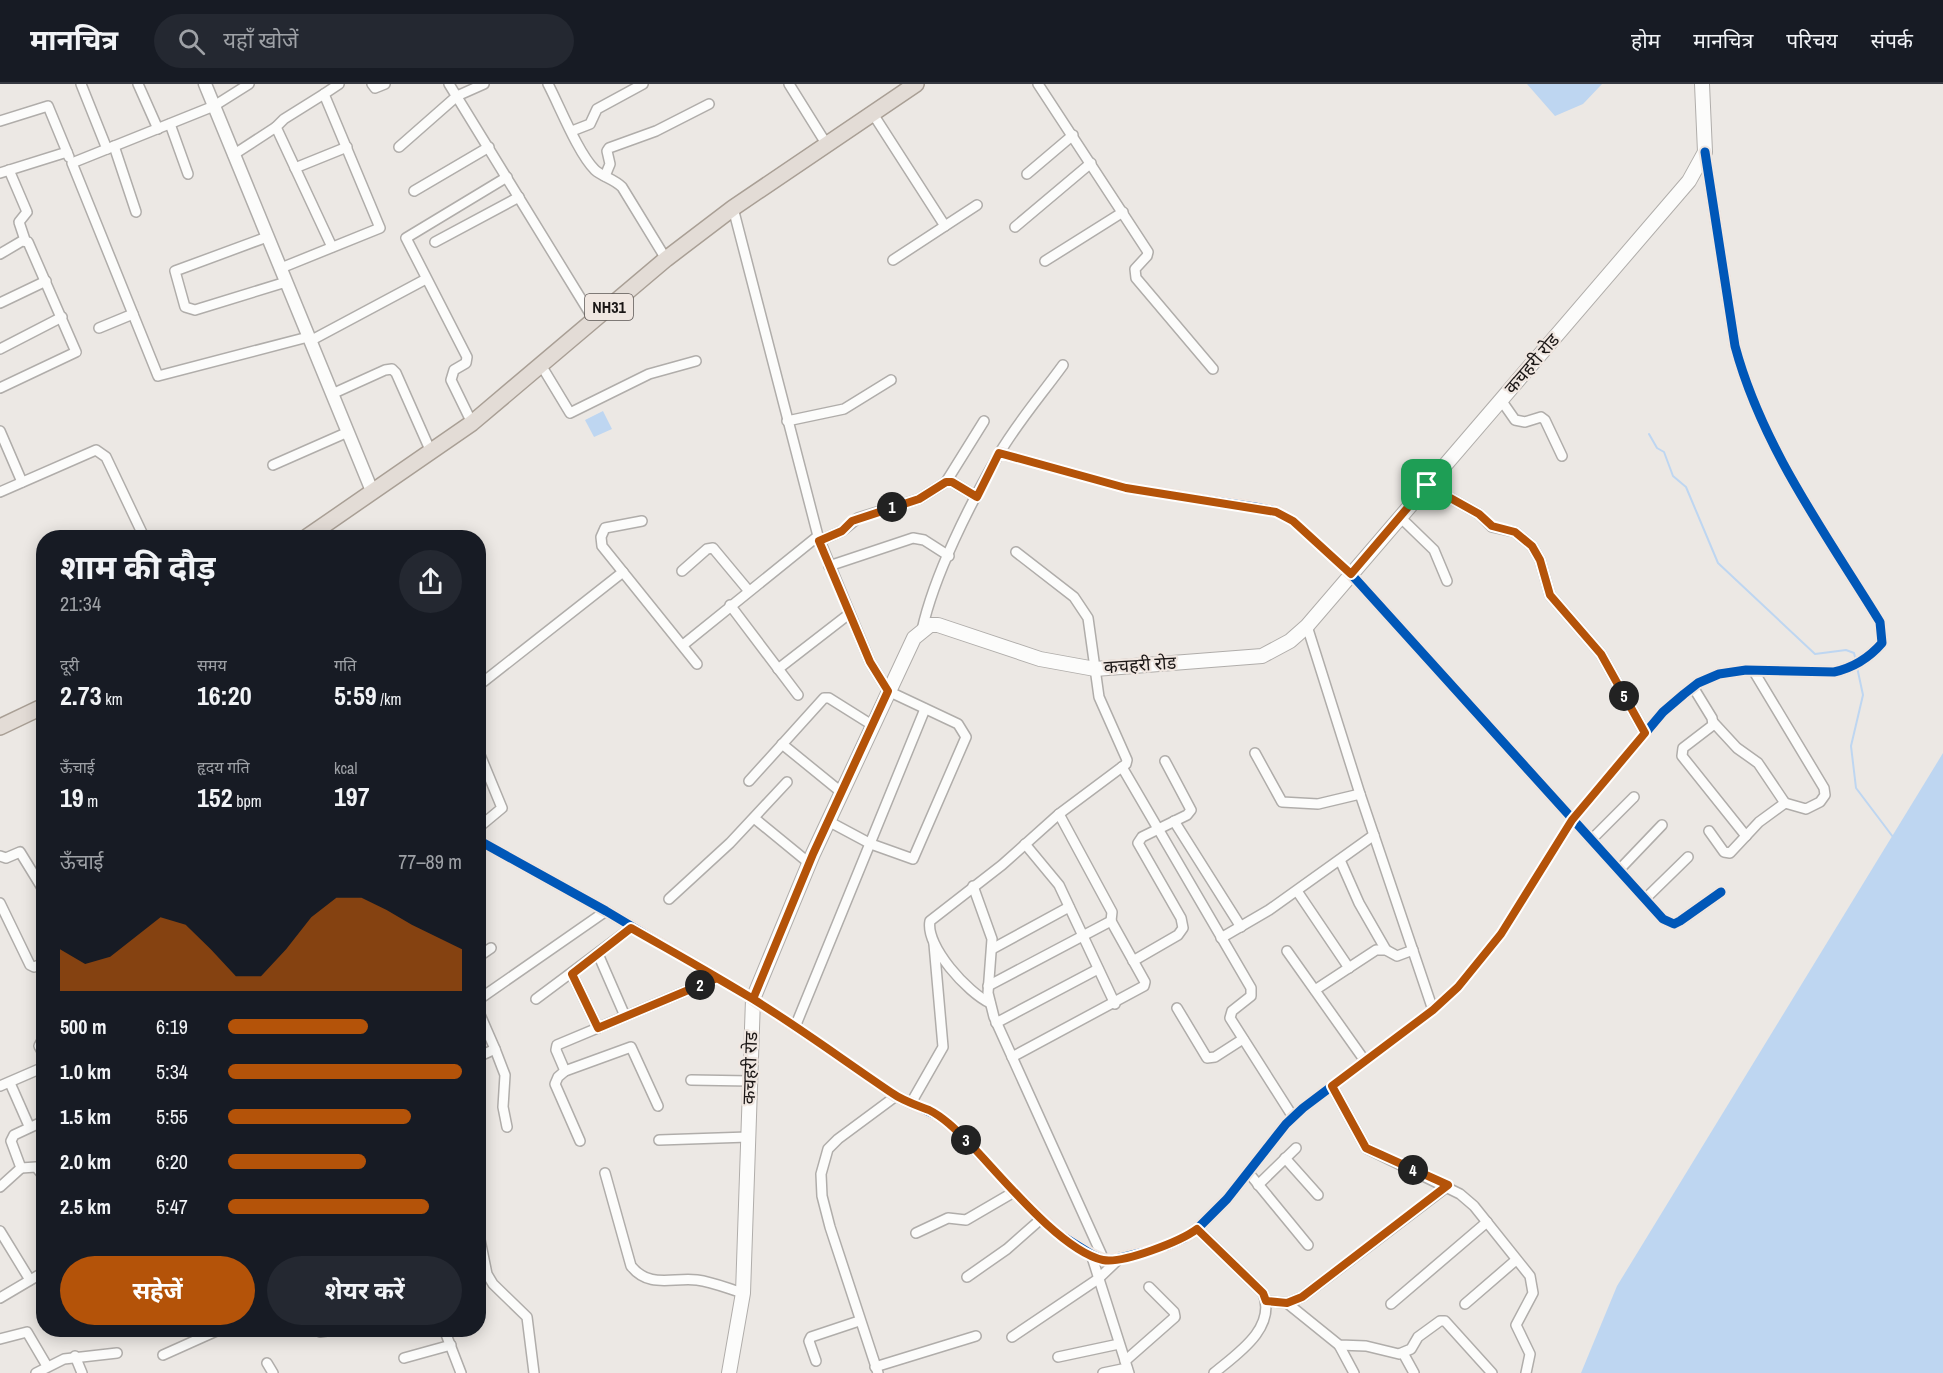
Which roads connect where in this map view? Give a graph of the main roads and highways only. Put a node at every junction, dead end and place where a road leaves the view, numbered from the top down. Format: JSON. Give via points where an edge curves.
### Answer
{"nodes":[{"id":1,"x":916,"y":84,"type":"edge"},
{"id":2,"x":1702,"y":84,"type":"edge"},
{"id":3,"x":317,"y":530,"type":"edge"},
{"id":4,"x":36,"y":710,"type":"edge"},
{"id":5,"x":0,"y":726,"type":"edge"},
{"id":6,"x":729,"y":1373,"type":"edge"}],
"edges":[{"from":1,"to":3,"type":"highway","number":"NH31","via":[[733,208],[666,259],[472,423]]},
{"from":2,"to":6,"type":"main road","name":"कचहरी रोड","via":[[1705,152],[1689,181],[1307,626],[1290,641],[1262,656],[1095,669],[1040,659],[938,625],[922,630],[914,638],[809,863],[753,999],[743,1293]]},
{"from":4,"to":5,"type":"highway"}]}
